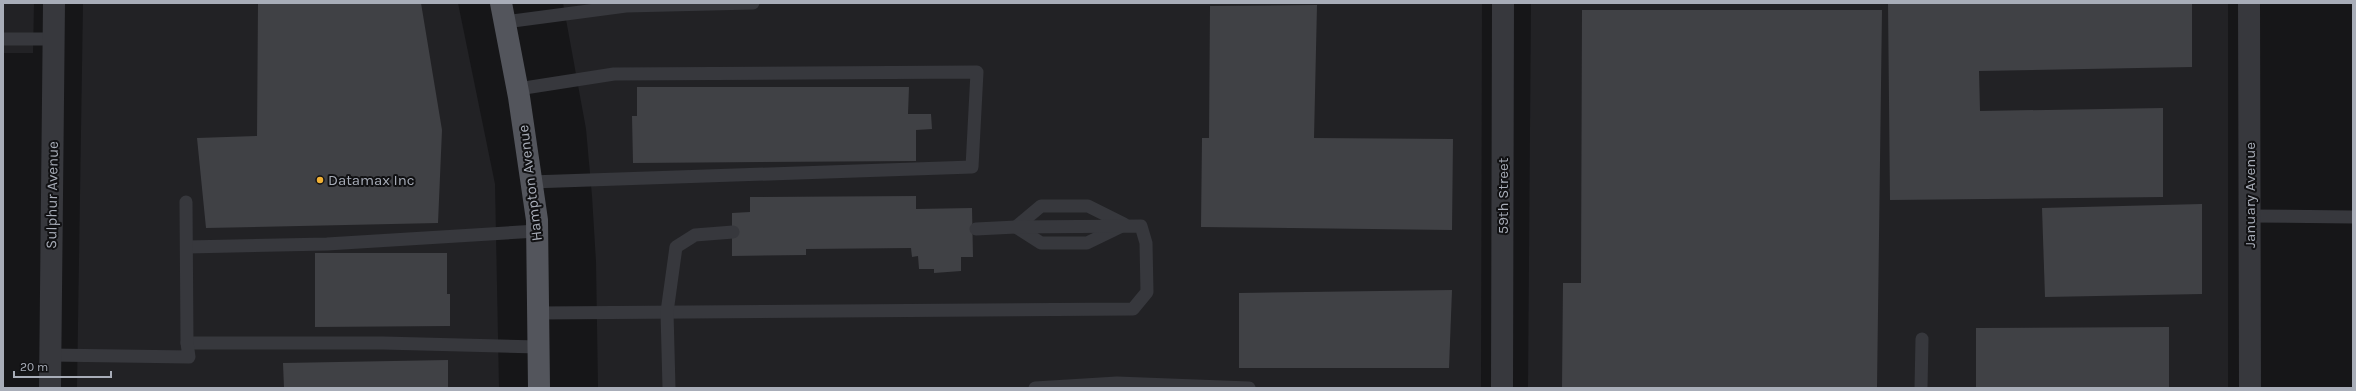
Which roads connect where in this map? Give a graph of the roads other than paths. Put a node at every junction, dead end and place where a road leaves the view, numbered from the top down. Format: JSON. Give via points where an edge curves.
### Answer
{"nodes":[{"id":1,"x":54,"y":3,"type":"edge"},
{"id":2,"x":753,"y":3,"type":"edge"},
{"id":3,"x":1503,"y":3,"type":"edge"},
{"id":4,"x":2249,"y":3,"type":"edge"},
{"id":5,"x":626,"y":5,"type":"edge"},
{"id":6,"x":503,"y":13,"type":"edge"},
{"id":7,"x":3,"y":38,"type":"edge"},
{"id":8,"x":54,"y":39,"type":"junction"},
{"id":9,"x":518,"y":89,"type":"junction"},
{"id":10,"x":531,"y":182,"type":"junction"},
{"id":11,"x":186,"y":202,"type":"dead end"},
{"id":12,"x":2250,"y":216,"type":"junction"},
{"id":13,"x":2353,"y":217,"type":"edge"},
{"id":14,"x":1126,"y":225,"type":"junction"},
{"id":15,"x":1016,"y":227,"type":"junction"},
{"id":16,"x":976,"y":229,"type":"dead end"},
{"id":17,"x":537,"y":231,"type":"junction"},
{"id":18,"x":733,"y":232,"type":"dead end"},
{"id":19,"x":187,"y":247,"type":"junction"},
{"id":20,"x":667,"y":312,"type":"junction"},
{"id":21,"x":538,"y":313,"type":"junction"},
{"id":22,"x":1922,"y":339,"type":"dead end"},
{"id":23,"x":186,"y":343,"type":"junction"},
{"id":24,"x":538,"y":348,"type":"junction"},
{"id":25,"x":51,"y":355,"type":"junction"},
{"id":26,"x":50,"y":388,"type":"edge"},
{"id":27,"x":539,"y":388,"type":"edge"},
{"id":28,"x":669,"y":388,"type":"edge"},
{"id":29,"x":1035,"y":388,"type":"edge"},
{"id":30,"x":1249,"y":388,"type":"edge"},
{"id":31,"x":1502,"y":388,"type":"edge"},
{"id":32,"x":1922,"y":388,"type":"edge"},
{"id":33,"x":2250,"y":388,"type":"edge"}],
"edges":[{"from":1,"to":8,"type":"street","name":"Sulphur Avenue"},
{"from":2,"to":5,"type":"lane"},
{"from":3,"to":31,"type":"street","name":"59th Street"},
{"from":4,"to":12,"type":"street","name":"January Avenue"},
{"from":5,"to":6,"type":"lane"},
{"from":6,"to":9,"type":"main road","name":"Hampton Avenue"},
{"from":7,"to":8,"type":"lane"},
{"from":8,"to":25,"type":"street","name":"Sulphur Avenue"},
{"from":9,"to":10,"type":"main road","name":"Hampton Avenue"},
{"from":9,"to":10,"type":"lane","via":[[614,74],[977,72],[972,167]]},
{"from":10,"to":17,"type":"main road","name":"Hampton Avenue"},
{"from":11,"to":19,"type":"lane"},
{"from":12,"to":13,"type":"lane"},
{"from":12,"to":33,"type":"street","name":"January Avenue"},
{"from":14,"to":15,"type":"lane"},
{"from":14,"to":15,"type":"lane","via":[[1088,206],[1041,206]]},
{"from":14,"to":20,"type":"lane","via":[[1141,226],[1146,243],[1147,292],[1132,309]]},
{"from":15,"to":16,"type":"lane"},
{"from":17,"to":19,"type":"lane","via":[[327,244]]},
{"from":17,"to":21,"type":"main road","name":"Hampton Avenue"},
{"from":18,"to":20,"type":"lane","via":[[695,235],[676,247]]},
{"from":19,"to":23,"type":"lane"},
{"from":20,"to":21,"type":"lane"},
{"from":20,"to":28,"type":"lane"},
{"from":21,"to":24,"type":"main road","name":"Hampton Avenue"},
{"from":22,"to":32,"type":"lane"},
{"from":23,"to":24,"type":"lane","via":[[383,343]]},
{"from":23,"to":25,"type":"lane","via":[[189,357]]},
{"from":24,"to":27,"type":"main road","name":"Hampton Avenue"},
{"from":25,"to":26,"type":"street","name":"Sulphur Avenue"},
{"from":29,"to":30,"type":"lane","via":[[1117,383]]}]}
